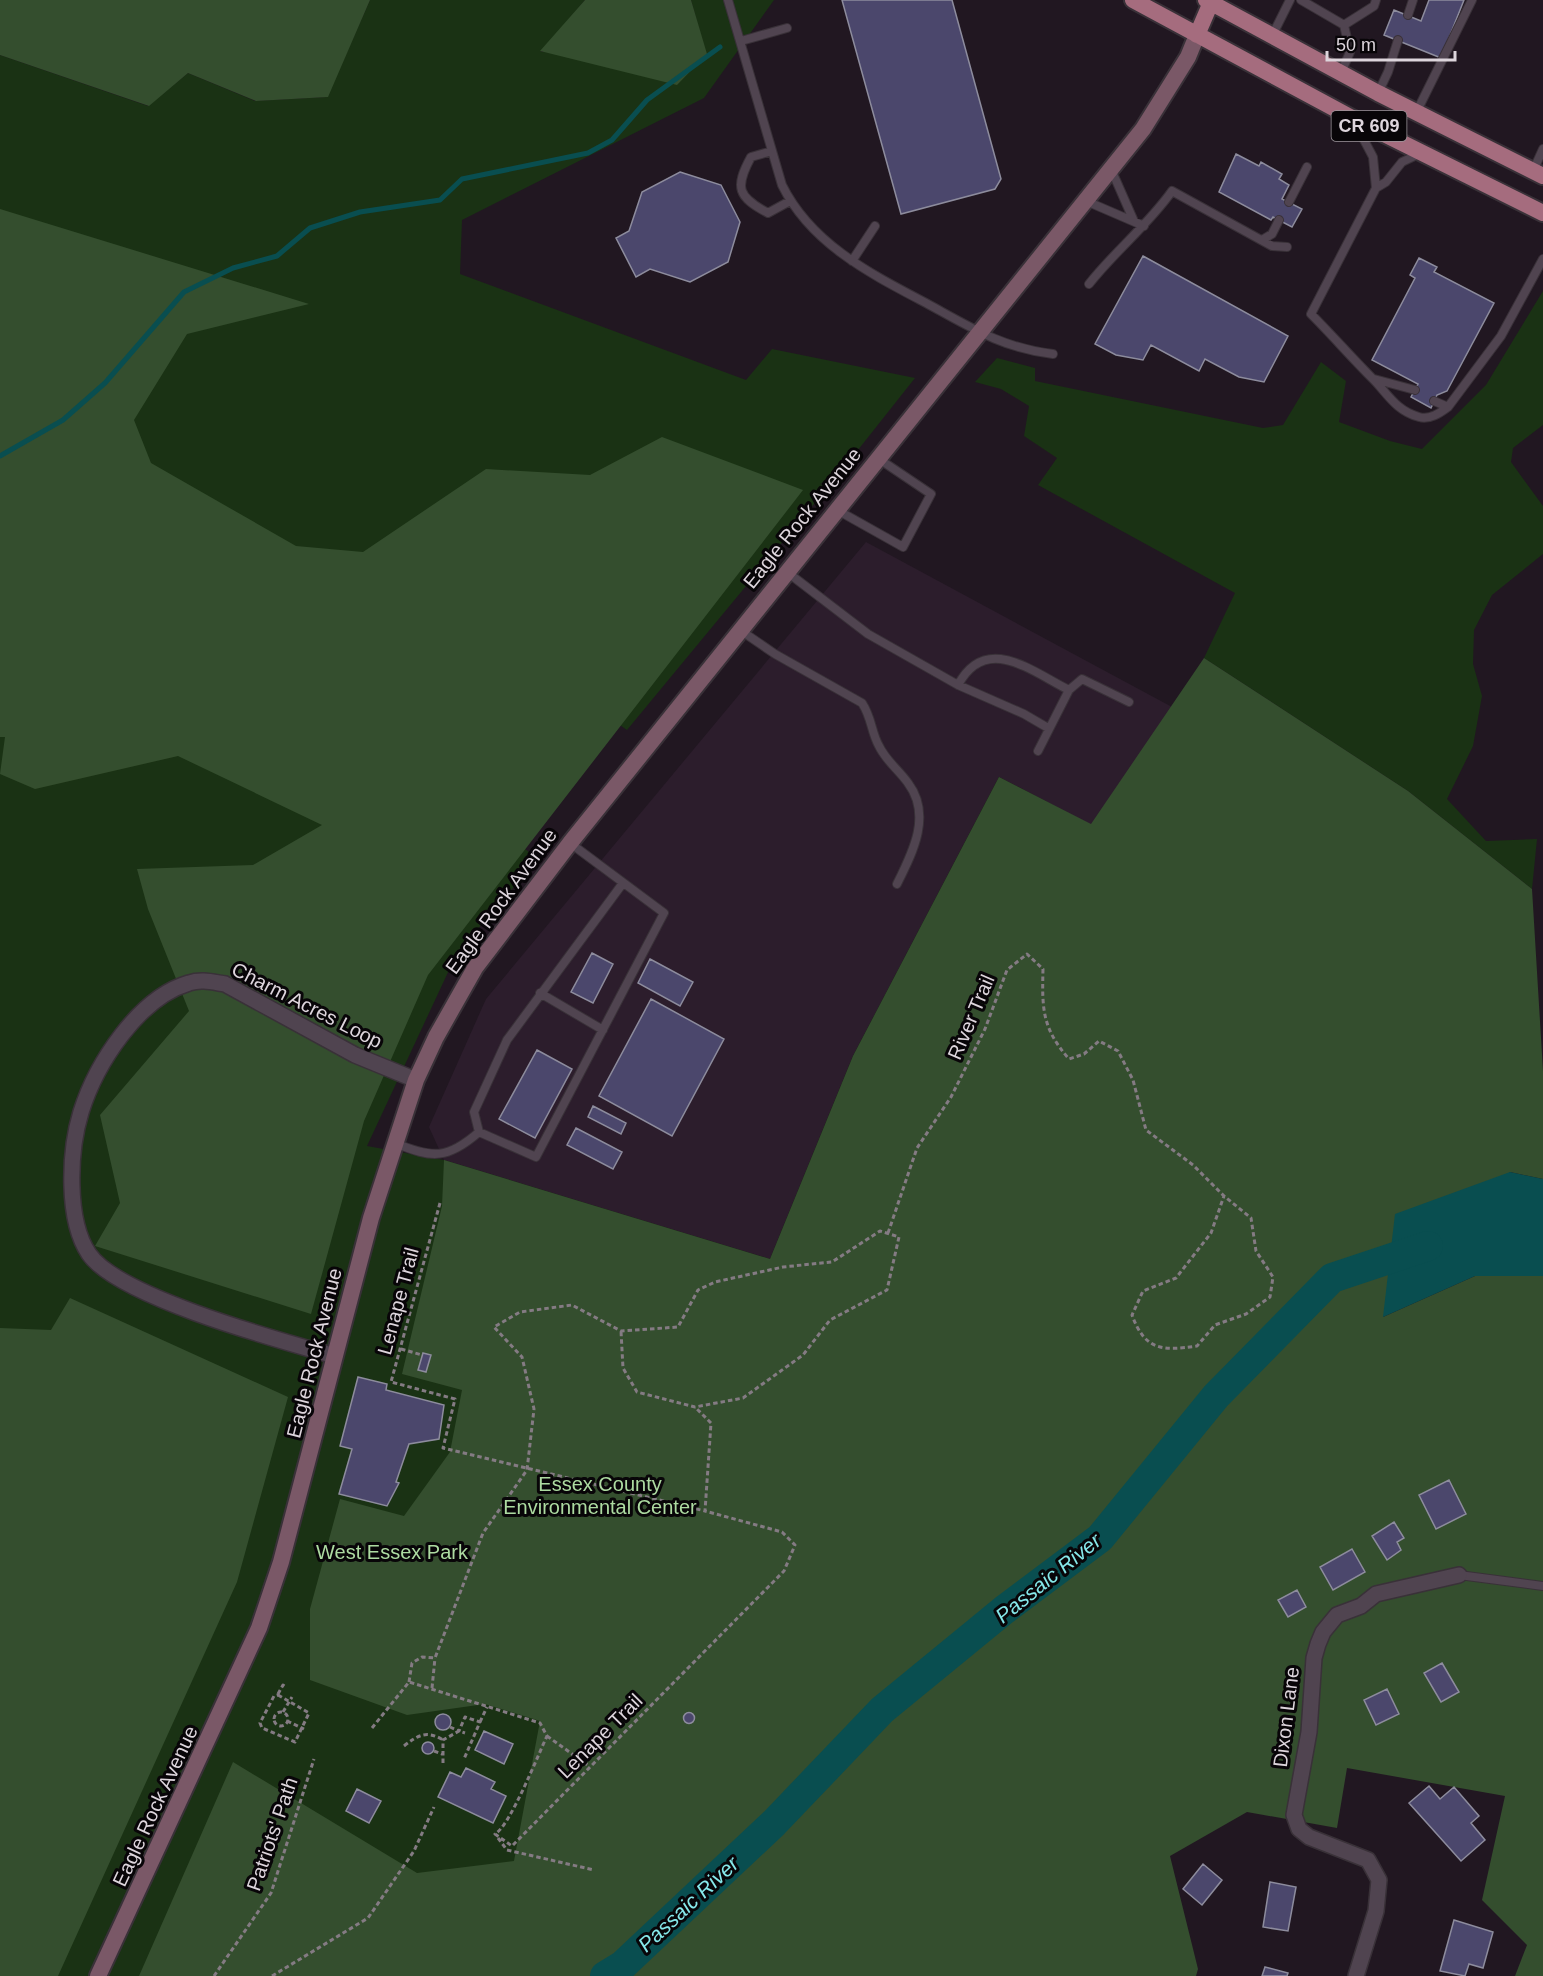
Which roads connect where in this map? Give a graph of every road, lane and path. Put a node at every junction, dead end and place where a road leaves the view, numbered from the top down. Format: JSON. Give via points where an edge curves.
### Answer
{"nodes":[{"id":1,"x":728,"y":0,"type":"edge"},
{"id":2,"x":1133,"y":0,"type":"edge"},
{"id":3,"x":1290,"y":0,"type":"edge"},
{"id":4,"x":1301,"y":0,"type":"edge"},
{"id":5,"x":1376,"y":0,"type":"edge"},
{"id":6,"x":1413,"y":0,"type":"edge"},
{"id":7,"x":1472,"y":0,"type":"edge"},
{"id":8,"x":1209,"y":1,"type":"edge"},
{"id":9,"x":1408,"y":15,"type":"dead end"},
{"id":10,"x":1344,"y":25,"type":"junction"},
{"id":11,"x":787,"y":28,"type":"dead end"},
{"id":12,"x":1197,"y":35,"type":"junction"},
{"id":13,"x":1272,"y":36,"type":"junction"},
{"id":14,"x":1398,"y":40,"type":"dead end"},
{"id":15,"x":741,"y":41,"type":"junction"},
{"id":16,"x":1341,"y":73,"type":"junction"},
{"id":17,"x":1378,"y":93,"type":"junction"},
{"id":18,"x":1416,"y":113,"type":"junction"},
{"id":19,"x":1352,"y":118,"type":"junction"},
{"id":20,"x":1543,"y":149,"type":"edge"},
{"id":21,"x":771,"y":151,"type":"junction"},
{"id":22,"x":1422,"y":153,"type":"junction"},
{"id":23,"x":1306,"y":167,"type":"dead end"},
{"id":24,"x":1111,"y":170,"type":"junction"},
{"id":25,"x":1538,"y":174,"type":"edge"},
{"id":26,"x":1376,"y":188,"type":"junction"},
{"id":27,"x":790,"y":201,"type":"junction"},
{"id":28,"x":1086,"y":201,"type":"junction"},
{"id":29,"x":1289,"y":202,"type":"dead end"},
{"id":30,"x":1543,"y":213,"type":"edge"},
{"id":31,"x":1133,"y":219,"type":"junction"},
{"id":32,"x":1279,"y":220,"type":"dead end"},
{"id":33,"x":875,"y":226,"type":"dead end"},
{"id":34,"x":1144,"y":226,"type":"junction"},
{"id":35,"x":1262,"y":240,"type":"junction"},
{"id":36,"x":1287,"y":247,"type":"dead end"},
{"id":37,"x":1543,"y":259,"type":"edge"},
{"id":38,"x":852,"y":261,"type":"junction"},
{"id":39,"x":1089,"y":284,"type":"dead end"},
{"id":40,"x":978,"y":332,"type":"junction"},
{"id":41,"x":1053,"y":354,"type":"dead end"},
{"id":42,"x":1374,"y":379,"type":"junction"},
{"id":43,"x":1415,"y":390,"type":"dead end"},
{"id":44,"x":1434,"y":400,"type":"dead end"},
{"id":45,"x":1448,"y":407,"type":"junction"},
{"id":46,"x":877,"y":458,"type":"junction"},
{"id":47,"x":836,"y":510,"type":"junction"},
{"id":48,"x":786,"y":571,"type":"junction"},
{"id":49,"x":739,"y":630,"type":"junction"},
{"id":50,"x":958,"y":685,"type":"junction"},
{"id":51,"x":1069,"y":690,"type":"junction"},
{"id":52,"x":1129,"y":702,"type":"dead end"},
{"id":53,"x":1048,"y":728,"type":"junction"},
{"id":54,"x":1038,"y":751,"type":"dead end"},
{"id":55,"x":570,"y":843,"type":"junction"},
{"id":56,"x":623,"y":883,"type":"junction"},
{"id":57,"x":897,"y":884,"type":"dead end"},
{"id":58,"x":540,"y":993,"type":"junction"},
{"id":59,"x":603,"y":1029,"type":"junction"},
{"id":60,"x":416,"y":1080,"type":"junction"},
{"id":61,"x":479,"y":1132,"type":"junction"},
{"id":62,"x":393,"y":1143,"type":"junction"},
{"id":63,"x":1224,"y":1197,"type":"junction"},
{"id":64,"x":440,"y":1203,"type":"dead end"},
{"id":65,"x":888,"y":1233,"type":"junction"},
{"id":66,"x":621,"y":1331,"type":"junction"},
{"id":67,"x":400,"y":1349,"type":"junction"},
{"id":68,"x":422,"y":1355,"type":"dead end"},
{"id":69,"x":335,"y":1356,"type":"junction"},
{"id":70,"x":694,"y":1407,"type":"junction"},
{"id":71,"x":527,"y":1470,"type":"junction"},
{"id":72,"x":705,"y":1511,"type":"junction"},
{"id":73,"x":1459,"y":1575,"type":"joint"},
{"id":74,"x":1543,"y":1586,"type":"edge"},
{"id":75,"x":435,"y":1658,"type":"junction"},
{"id":76,"x":408,"y":1682,"type":"junction"},
{"id":77,"x":286,"y":1687,"type":"dead end"},
{"id":78,"x":432,"y":1688,"type":"junction"},
{"id":79,"x":278,"y":1695,"type":"junction"},
{"id":80,"x":290,"y":1699,"type":"junction"},
{"id":81,"x":487,"y":1707,"type":"junction"},
{"id":82,"x":266,"y":1712,"type":"junction"},
{"id":83,"x":283,"y":1712,"type":"junction"},
{"id":84,"x":275,"y":1716,"type":"junction"},
{"id":85,"x":287,"y":1721,"type":"junction"},
{"id":86,"x":480,"y":1722,"type":"junction"},
{"id":87,"x":278,"y":1725,"type":"junction"},
{"id":88,"x":450,"y":1727,"type":"dead end"},
{"id":89,"x":372,"y":1728,"type":"dead end"},
{"id":90,"x":303,"y":1729,"type":"junction"},
{"id":91,"x":459,"y":1731,"type":"junction"},
{"id":92,"x":465,"y":1733,"type":"dead end"},
{"id":93,"x":273,"y":1734,"type":"junction"},
{"id":94,"x":547,"y":1736,"type":"junction"},
{"id":95,"x":443,"y":1740,"type":"junction"},
{"id":96,"x":404,"y":1746,"type":"dead end"},
{"id":97,"x":434,"y":1751,"type":"dead end"},
{"id":98,"x":442,"y":1754,"type":"junction"},
{"id":99,"x":464,"y":1758,"type":"dead end"},
{"id":100,"x":314,"y":1759,"type":"dead end"},
{"id":101,"x":443,"y":1762,"type":"dead end"},
{"id":102,"x":589,"y":1766,"type":"junction"},
{"id":103,"x":434,"y":1807,"type":"dead end"},
{"id":104,"x":495,"y":1834,"type":"junction"},
{"id":105,"x":594,"y":1870,"type":"dead end"},
{"id":106,"x":98,"y":1976,"type":"edge"},
{"id":107,"x":214,"y":1976,"type":"edge"},
{"id":108,"x":272,"y":1976,"type":"edge"},
{"id":109,"x":1356,"y":1976,"type":"edge"}],
"edges":[{"from":1,"to":15,"type":"lane"},
{"from":2,"to":12,"type":"main road","number":"CR 609"},
{"from":3,"to":13,"type":"lane"},
{"from":4,"to":10,"type":"lane"},
{"from":5,"to":10,"type":"lane","via":[[1374,6]]},
{"from":6,"to":9,"type":"lane"},
{"from":7,"to":18,"type":"lane"},
{"from":8,"to":12,"type":"main road","name":"Eagle Rock Avenue"},
{"from":8,"to":13,"type":"main road","number":"CR 609"},
{"from":10,"to":16,"type":"lane","via":[[1350,52]]},
{"from":11,"to":15,"type":"lane"},
{"from":12,"to":19,"type":"main road","number":"CR 609"},
{"from":12,"to":24,"type":"main road","name":"Eagle Rock Avenue","via":[[1188,57],[1143,129]]},
{"from":13,"to":16,"type":"main road","number":"CR 609"},
{"from":14,"to":17,"type":"lane"},
{"from":15,"to":21,"type":"lane"},
{"from":16,"to":17,"type":"main road","number":"CR 609"},
{"from":17,"to":18,"type":"main road","number":"CR 609"},
{"from":18,"to":25,"type":"main road","number":"CR 609"},
{"from":19,"to":22,"type":"main road","number":"CR 609"},
{"from":19,"to":26,"type":"lane","via":[[1373,157]]},
{"from":20,"to":25,"type":"lane"},
{"from":21,"to":27,"type":"lane"},
{"from":21,"to":27,"type":"lane","via":[[751,158],[741,177],[742,195],[768,213]]},
{"from":22,"to":26,"type":"lane","via":[[1402,162]]},
{"from":22,"to":30,"type":"main road","number":"CR 609"},
{"from":23,"to":29,"type":"lane"},
{"from":24,"to":28,"type":"main road","name":"Eagle Rock Avenue"},
{"from":24,"to":31,"type":"lane"},
{"from":26,"to":42,"type":"lane","via":[[1311,314]]},
{"from":27,"to":38,"type":"lane","via":[[824,239]]},
{"from":28,"to":31,"type":"lane"},
{"from":28,"to":40,"type":"main road","name":"Eagle Rock Avenue"},
{"from":31,"to":34,"type":"lane"},
{"from":32,"to":35,"type":"lane","via":[[1272,234]]},
{"from":33,"to":38,"type":"lane"},
{"from":34,"to":35,"type":"lane","via":[[1172,191]]},
{"from":34,"to":39,"type":"lane","via":[[1112,255]]},
{"from":35,"to":36,"type":"lane"},
{"from":37,"to":45,"type":"lane","via":[[1501,336]]},
{"from":38,"to":40,"type":"lane"},
{"from":40,"to":41,"type":"lane","via":[[1022,350]]},
{"from":40,"to":46,"type":"main road","name":"Eagle Rock Avenue"},
{"from":42,"to":43,"type":"lane"},
{"from":42,"to":45,"type":"lane","via":[[1392,403],[1419,417],[1438,415]]},
{"from":44,"to":45,"type":"lane"},
{"from":46,"to":47,"type":"main road","name":"Eagle Rock Avenue"},
{"from":46,"to":47,"type":"lane","via":[[931,494],[903,547]]},
{"from":47,"to":48,"type":"main road","name":"Eagle Rock Avenue"},
{"from":48,"to":49,"type":"main road","name":"Eagle Rock Avenue"},
{"from":48,"to":50,"type":"lane","via":[[867,634]]},
{"from":49,"to":55,"type":"main road","name":"Eagle Rock Avenue"},
{"from":49,"to":57,"type":"lane","via":[[862,703],[871,717],[878,745],[918,800],[917,840]]},
{"from":50,"to":51,"type":"lane","via":[[972,665],[1001,658]]},
{"from":50,"to":53,"type":"lane"},
{"from":51,"to":52,"type":"lane","via":[[1083,678]]},
{"from":51,"to":53,"type":"lane"},
{"from":53,"to":54,"type":"lane"},
{"from":55,"to":56,"type":"lane"},
{"from":55,"to":60,"type":"main road","name":"Eagle Rock Avenue","via":[[475,968]]},
{"from":56,"to":58,"type":"lane"},
{"from":56,"to":59,"type":"lane","via":[[664,913]]},
{"from":58,"to":59,"type":"lane"},
{"from":58,"to":61,"type":"lane","via":[[507,1040],[474,1112]]},
{"from":59,"to":61,"type":"lane","via":[[536,1157]]},
{"from":60,"to":62,"type":"main road","name":"Eagle Rock Avenue"},
{"from":60,"to":69,"type":"street","name":"Charm Acres Loop","via":[[355,1055],[225,984],[206,980],[188,983],[162,998],[126,1029],[100,1070],[81,1113],[72,1199],[81,1236],[104,1271],[159,1298]]},
{"from":61,"to":62,"type":"lane","via":[[460,1149],[446,1155],[417,1152]]},
{"from":62,"to":69,"type":"main road","name":"Eagle Rock Avenue"},
{"from":63,"to":63,"type":"path","name":"River Trail","via":[[1251,1218],[1256,1251],[1273,1277],[1270,1297],[1246,1314],[1215,1325],[1197,1346],[1167,1350],[1139,1335],[1132,1315],[1143,1291],[1176,1278],[1211,1233]]},
{"from":63,"to":65,"type":"path","name":"River Trail","via":[[1193,1165],[1146,1130],[1133,1080],[1118,1051],[1099,1041],[1084,1054],[1070,1059],[1053,1040],[1042,1006],[1043,969],[1027,954],[1007,970],[985,1029],[951,1097],[917,1149]]},
{"from":64,"to":67,"type":"path","name":"Lenape Trail"},
{"from":65,"to":66,"type":"path","via":[[880,1231],[832,1262],[783,1267],[715,1282],[698,1290],[678,1327]]},
{"from":65,"to":70,"type":"path","via":[[899,1237],[887,1290],[830,1320],[803,1355],[743,1398]]},
{"from":66,"to":70,"type":"path","via":[[623,1368],[638,1392]]},
{"from":66,"to":71,"type":"path","via":[[572,1305],[520,1312],[495,1327],[522,1357],[534,1409]]},
{"from":67,"to":68,"type":"path"},
{"from":67,"to":71,"type":"path","name":"Lenape Trail","via":[[391,1382],[455,1399],[443,1448]]},
{"from":69,"to":106,"type":"main road","name":"Eagle Rock Avenue","via":[[281,1562],[259,1628]]},
{"from":70,"to":72,"type":"path","via":[[711,1423]]},
{"from":71,"to":72,"type":"path"},
{"from":71,"to":75,"type":"path","via":[[483,1533]]},
{"from":72,"to":102,"type":"path","name":"Lenape Trail","via":[[782,1532],[795,1545],[784,1571]]},
{"from":73,"to":74,"type":"lane"},
{"from":73,"to":109,"type":"street","name":"Dixon Lane","via":[[1376,1594],[1361,1606],[1337,1615],[1323,1632],[1314,1658],[1309,1732],[1293,1815],[1299,1829],[1309,1837],[1368,1860],[1379,1881],[1376,1911]]},
{"from":75,"to":76,"type":"path","via":[[422,1657],[412,1664]]},
{"from":75,"to":78,"type":"path"},
{"from":76,"to":78,"type":"path","name":"Lenape Trail"},
{"from":76,"to":89,"type":"path"},
{"from":77,"to":79,"type":"path","via":[[283,1685]]},
{"from":78,"to":81,"type":"path","name":"Lenape Trail"},
{"from":79,"to":80,"type":"path"},
{"from":79,"to":82,"type":"path"},
{"from":80,"to":83,"type":"path"},
{"from":80,"to":90,"type":"path","via":[[308,1710]]},
{"from":81,"to":86,"type":"path"},
{"from":81,"to":94,"type":"path","name":"Lenape Trail","via":[[540,1723]]},
{"from":82,"to":84,"type":"path"},
{"from":82,"to":93,"type":"path","via":[[262,1728]]},
{"from":83,"to":84,"type":"path"},
{"from":83,"to":85,"type":"path"},
{"from":84,"to":87,"type":"path"},
{"from":85,"to":87,"type":"path"},
{"from":85,"to":90,"type":"path"},
{"from":86,"to":91,"type":"path","via":[[465,1717]]},
{"from":86,"to":99,"type":"path"},
{"from":87,"to":93,"type":"path"},
{"from":88,"to":91,"type":"path"},
{"from":90,"to":93,"type":"path","via":[[295,1742]]},
{"from":91,"to":92,"type":"path"},
{"from":91,"to":95,"type":"path"},
{"from":94,"to":102,"type":"path"},
{"from":94,"to":104,"type":"path","name":"Lenape Trail","via":[[514,1806],[500,1832]]},
{"from":95,"to":96,"type":"path","via":[[424,1734]]},
{"from":95,"to":98,"type":"path"},
{"from":97,"to":98,"type":"path"},
{"from":98,"to":101,"type":"path"},
{"from":100,"to":107,"type":"path","name":"Patriots' Path","via":[[271,1893]]},
{"from":102,"to":104,"type":"path","name":"Lenape Trail","via":[[512,1846]]},
{"from":103,"to":108,"type":"path","via":[[418,1842],[368,1918]]},
{"from":104,"to":105,"type":"path","via":[[507,1850]]}]}
